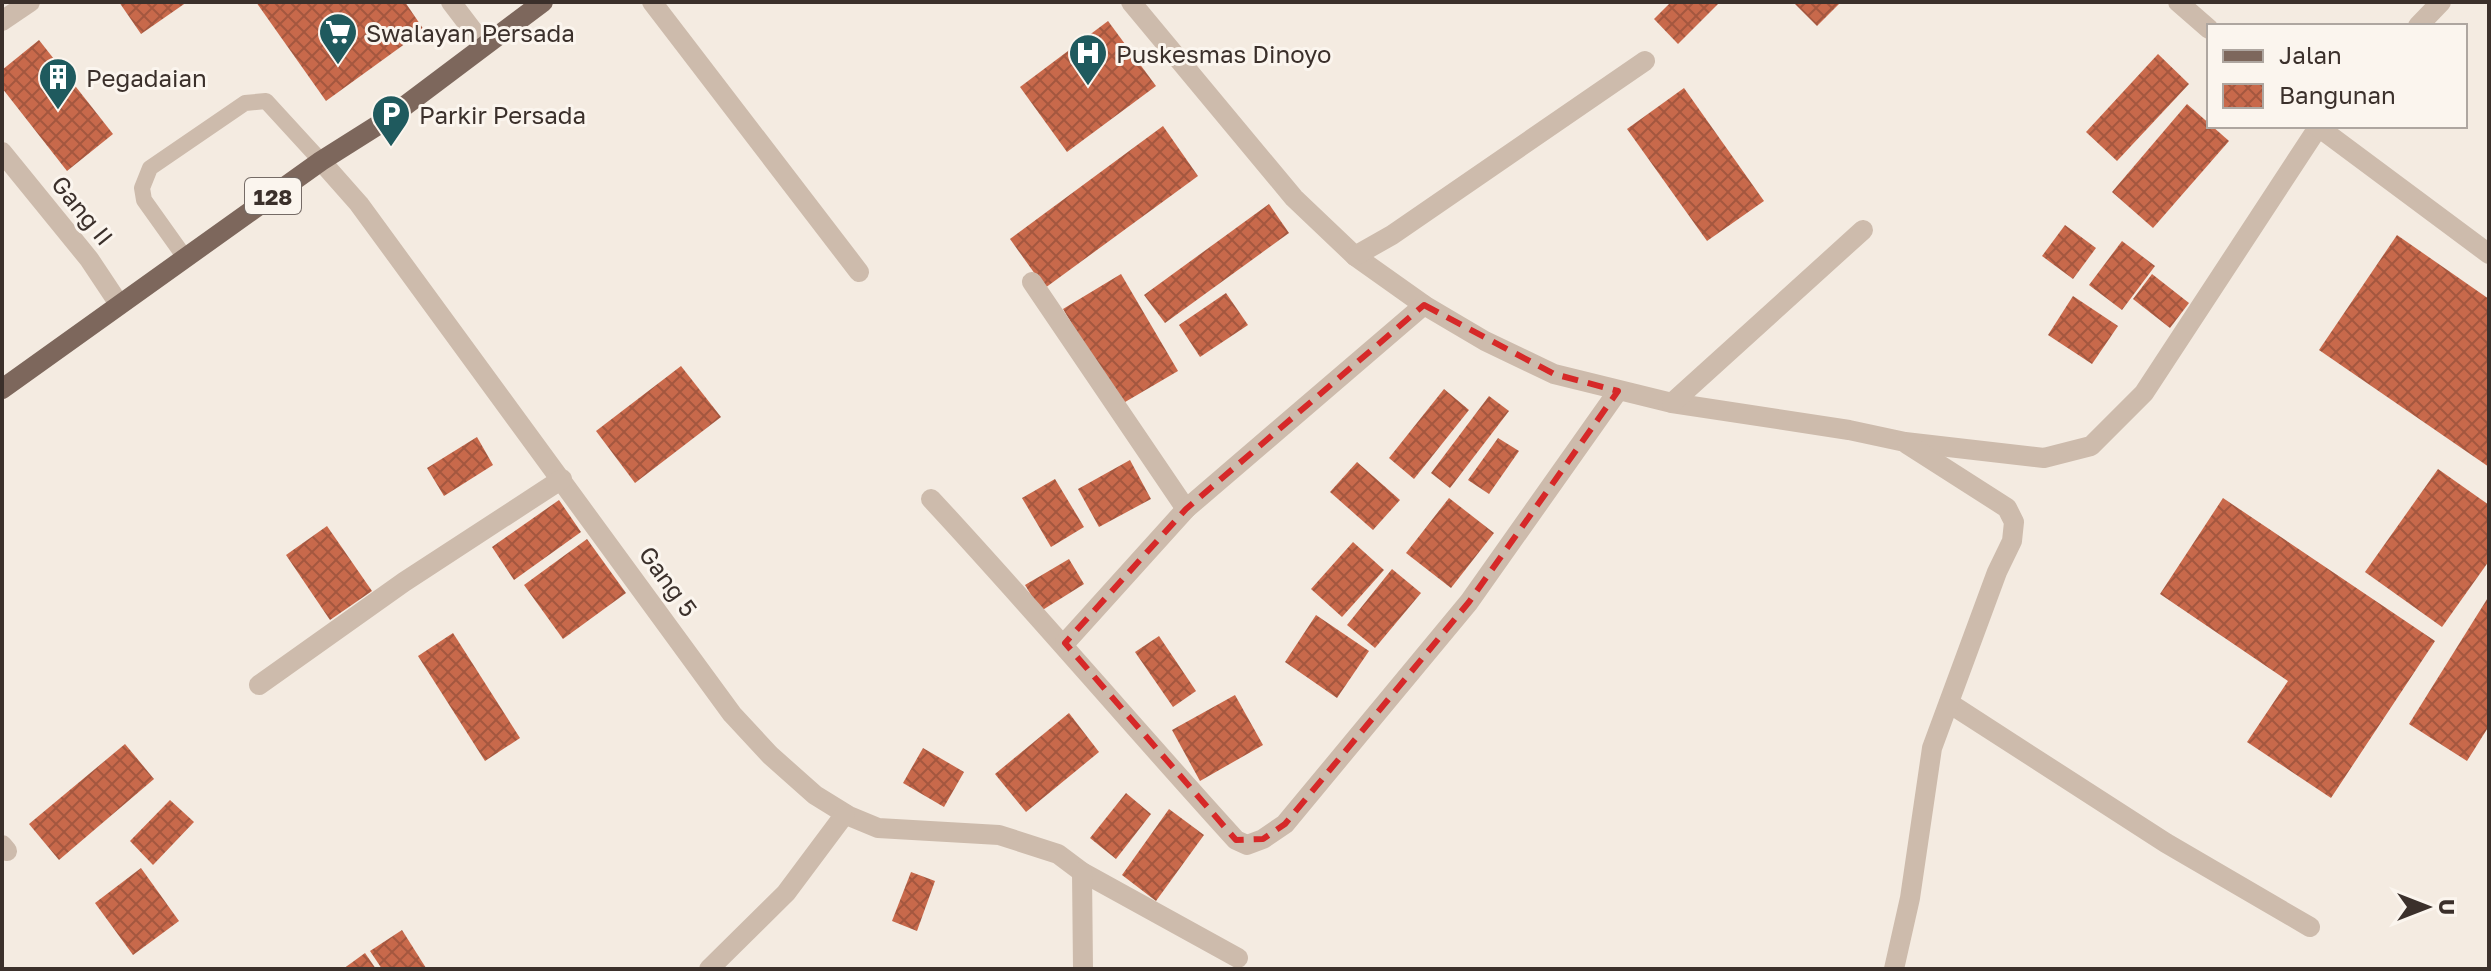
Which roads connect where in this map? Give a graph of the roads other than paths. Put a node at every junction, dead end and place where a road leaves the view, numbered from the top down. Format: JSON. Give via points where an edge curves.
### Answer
{"nodes":[{"id":1,"x":30,"y":2,"type":"edge"},
{"id":2,"x":451,"y":2,"type":"edge"},
{"id":3,"x":543,"y":2,"type":"edge"},
{"id":4,"x":652,"y":2,"type":"edge"},
{"id":5,"x":1131,"y":2,"type":"edge"},
{"id":6,"x":2178,"y":2,"type":"edge"},
{"id":7,"x":2441,"y":2,"type":"edge"},
{"id":8,"x":2,"y":21,"type":"edge"},
{"id":9,"x":2420,"y":24,"type":"edge"},
{"id":10,"x":2207,"y":27,"type":"edge"},
{"id":11,"x":483,"y":44,"type":"junction"},
{"id":12,"x":1645,"y":61,"type":"dead end"},
{"id":13,"x":2317,"y":128,"type":"edge"},
{"id":14,"x":2321,"y":128,"type":"edge"},
{"id":15,"x":2,"y":152,"type":"edge"},
{"id":16,"x":321,"y":161,"type":"junction"},
{"id":17,"x":1863,"y":230,"type":"dead end"},
{"id":18,"x":2489,"y":254,"type":"edge"},
{"id":19,"x":1355,"y":256,"type":"junction"},
{"id":20,"x":186,"y":259,"type":"junction"},
{"id":21,"x":859,"y":272,"type":"dead end"},
{"id":22,"x":1032,"y":282,"type":"dead end"},
{"id":23,"x":119,"y":304,"type":"junction"},
{"id":24,"x":1424,"y":305,"type":"junction"},
{"id":25,"x":2,"y":389,"type":"edge"},
{"id":26,"x":1618,"y":391,"type":"junction"},
{"id":27,"x":1672,"y":403,"type":"junction"},
{"id":28,"x":1905,"y":442,"type":"junction"},
{"id":29,"x":562,"y":479,"type":"junction"},
{"id":30,"x":931,"y":499,"type":"dead end"},
{"id":31,"x":1186,"y":509,"type":"junction"},
{"id":32,"x":1065,"y":643,"type":"junction"},
{"id":33,"x":259,"y":685,"type":"dead end"},
{"id":34,"x":1949,"y":703,"type":"junction"},
{"id":35,"x":845,"y":814,"type":"junction"},
{"id":36,"x":1082,"y":872,"type":"junction"},
{"id":37,"x":2310,"y":927,"type":"dead end"},
{"id":38,"x":1238,"y":958,"type":"dead end"},
{"id":39,"x":709,"y":969,"type":"edge"},
{"id":40,"x":1083,"y":969,"type":"edge"},
{"id":41,"x":1894,"y":969,"type":"edge"}],
"edges":[{"from":1,"to":8,"type":"street"},
{"from":2,"to":11,"type":"street"},
{"from":3,"to":11,"type":"main road","number":"128"},
{"from":4,"to":21,"type":"street"},
{"from":5,"to":19,"type":"street","via":[[1294,198]]},
{"from":6,"to":10,"type":"street"},
{"from":7,"to":9,"type":"street"},
{"from":11,"to":16,"type":"main road","number":"128","via":[[386,120]]},
{"from":12,"to":19,"type":"street"},
{"from":13,"to":28,"type":"street","via":[[2144,393],[2091,446],[2044,458]]},
{"from":14,"to":18,"type":"street"},
{"from":15,"to":23,"type":"street","name":"Gang II"},
{"from":16,"to":20,"type":"main road","number":"128"},
{"from":16,"to":20,"type":"lane","via":[[266,101],[255,100],[150,168],[142,188],[144,200]]},
{"from":16,"to":29,"type":"street","name":"Gang 5","via":[[359,204]]},
{"from":17,"to":27,"type":"street"},
{"from":19,"to":24,"type":"street"},
{"from":20,"to":23,"type":"main road","number":"128"},
{"from":22,"to":31,"type":"street"},
{"from":23,"to":25,"type":"main road","number":"128"},
{"from":24,"to":26,"type":"street","via":[[1554,374]]},
{"from":24,"to":31,"type":"street"},
{"from":26,"to":27,"type":"street"},
{"from":26,"to":32,"type":"street","via":[[1469,602],[1285,824],[1263,839],[1247,845],[1236,840],[1108,700]]},
{"from":27,"to":28,"type":"street"},
{"from":28,"to":34,"type":"street","via":[[2007,508],[2014,522],[2012,541]]},
{"from":29,"to":33,"type":"street"},
{"from":29,"to":35,"type":"street","name":"Gang 5","via":[[732,714],[815,795]]},
{"from":30,"to":32,"type":"street"},
{"from":31,"to":32,"type":"street"},
{"from":34,"to":37,"type":"street","via":[[2166,843]]},
{"from":34,"to":41,"type":"street","via":[[1932,748]]},
{"from":35,"to":36,"type":"street","name":"Gang 5","via":[[878,828],[999,835],[1058,854]]},
{"from":35,"to":39,"type":"street","via":[[786,893]]},
{"from":36,"to":38,"type":"street","name":"Gang 5"},
{"from":36,"to":40,"type":"street"}]}
